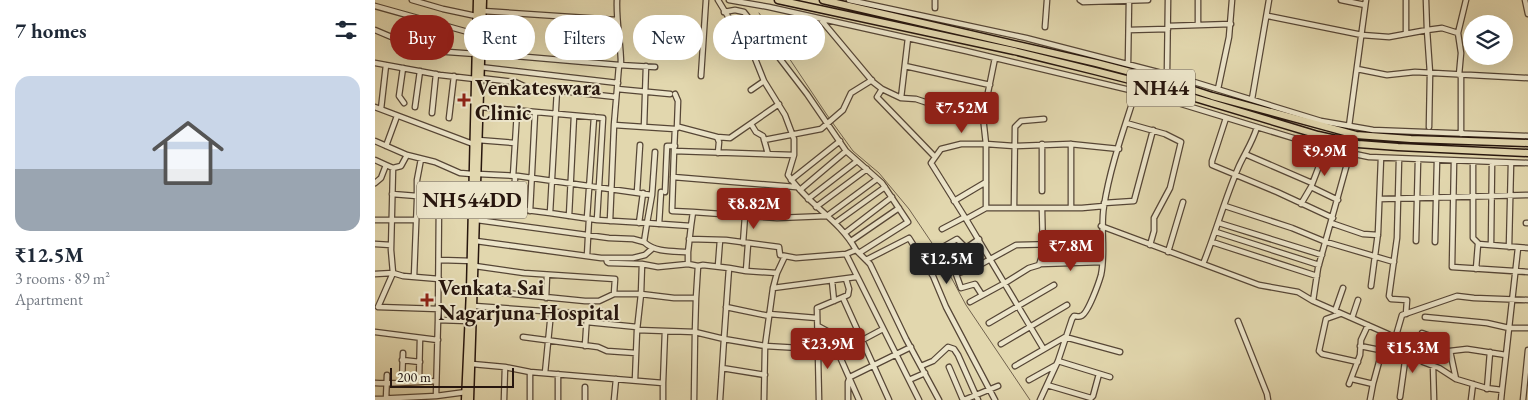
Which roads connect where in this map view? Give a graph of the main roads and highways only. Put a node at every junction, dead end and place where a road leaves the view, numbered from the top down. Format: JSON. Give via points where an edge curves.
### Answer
{"nodes":[{"id":1,"x":477,"y":0,"type":"edge"},
{"id":2,"x":483,"y":0,"type":"edge"},
{"id":3,"x":778,"y":0,"type":"edge"},
{"id":4,"x":823,"y":0,"type":"edge"},
{"id":5,"x":476,"y":15,"type":"edge"},
{"id":6,"x":483,"y":15,"type":"edge"},
{"id":7,"x":478,"y":60,"type":"edge"},
{"id":8,"x":479,"y":60,"type":"edge"},
{"id":9,"x":477,"y":79,"type":"junction"},
{"id":10,"x":476,"y":142,"type":"junction"},
{"id":11,"x":1528,"y":143,"type":"edge"},
{"id":12,"x":1528,"y":153,"type":"edge"},
{"id":13,"x":475,"y":174,"type":"junction"},
{"id":14,"x":474,"y":203,"type":"junction"},
{"id":15,"x":474,"y":263,"type":"junction"},
{"id":16,"x":468,"y":392,"type":"junction"},
{"id":17,"x":465,"y":400,"type":"edge"},
{"id":18,"x":471,"y":400,"type":"edge"}],
"edges":[{"from":1,"to":5,"type":"highway","number":"NH544DD"},
{"from":2,"to":6,"type":"highway","number":"NH544DD"},
{"from":3,"to":12,"type":"highway","number":"NH44","via":[[1014,51],[1156,86],[1317,135],[1358,144]]},
{"from":4,"to":11,"type":"highway","number":"NH44","via":[[879,10],[1114,68],[1356,135]]},
{"from":7,"to":9,"type":"highway","number":"NH544DD"},
{"from":8,"to":9,"type":"highway","number":"NH544DD"},
{"from":9,"to":10,"type":"highway","number":"NH544DD"},
{"from":9,"to":10,"type":"highway","number":"NH544DD"},
{"from":10,"to":13,"type":"highway","number":"NH544DD"},
{"from":13,"to":14,"type":"highway","number":"NH544DD"},
{"from":13,"to":14,"type":"highway","number":"NH544DD","via":[[477,193]]},
{"from":14,"to":15,"type":"highway","number":"NH544DD"},
{"from":14,"to":15,"type":"highway","number":"NH544DD","via":[[477,220]]},
{"from":15,"to":16,"type":"highway","number":"NH544DD","via":[[468,321]]},
{"from":15,"to":16,"type":"highway","number":"NH544DD","via":[[472,364]]},
{"from":16,"to":17,"type":"highway","number":"NH544DD"},
{"from":16,"to":18,"type":"highway","number":"NH544DD"}]}
